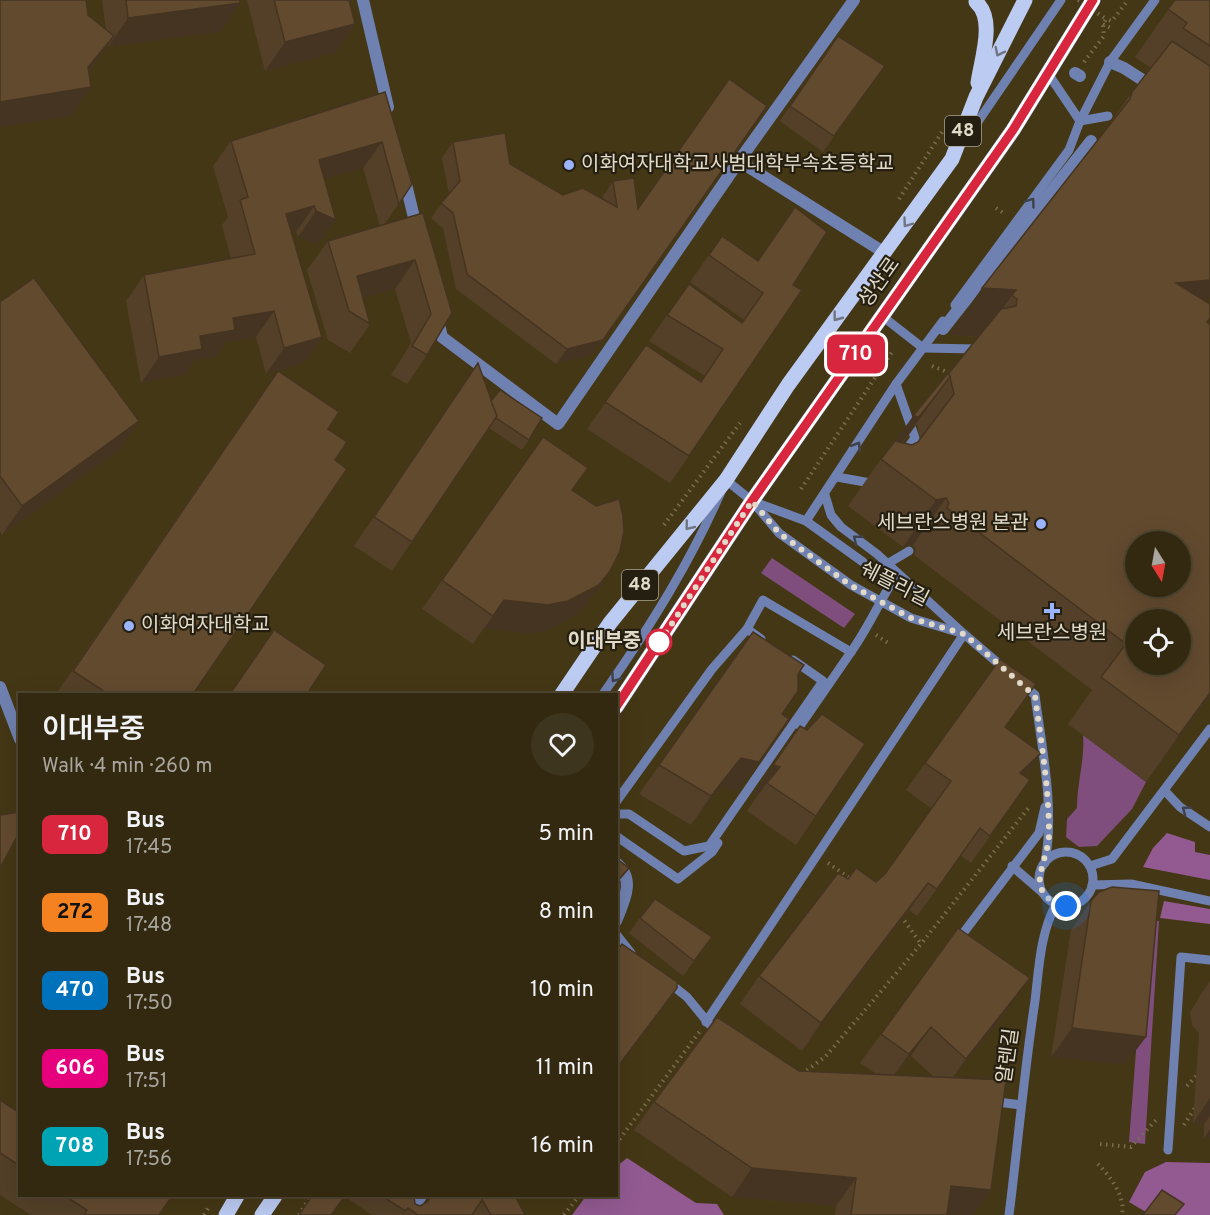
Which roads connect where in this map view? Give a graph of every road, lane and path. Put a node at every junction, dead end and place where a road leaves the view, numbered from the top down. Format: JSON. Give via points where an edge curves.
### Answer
{"nodes":[{"id":1,"x":363,"y":0,"type":"edge"},
{"id":2,"x":854,"y":0,"type":"edge"},
{"id":3,"x":1061,"y":0,"type":"edge"},
{"id":4,"x":1078,"y":0,"type":"edge"},
{"id":5,"x":1093,"y":0,"type":"edge"},
{"id":6,"x":1128,"y":0,"type":"edge"},
{"id":7,"x":1155,"y":0,"type":"edge"},
{"id":8,"x":978,"y":1,"type":"edge"},
{"id":9,"x":1025,"y":1,"type":"edge"},
{"id":10,"x":1104,"y":21,"type":"junction"},
{"id":11,"x":1113,"y":29,"type":"dead end"},
{"id":12,"x":1110,"y":62,"type":"junction"},
{"id":13,"x":1047,"y":72,"type":"junction"},
{"id":14,"x":1077,"y":75,"type":"dead end"},
{"id":15,"x":976,"y":97,"type":"junction"},
{"id":16,"x":1169,"y":97,"type":"edge"},
{"id":17,"x":390,"y":116,"type":"edge"},
{"id":18,"x":1107,"y":117,"type":"dead end"},
{"id":19,"x":950,"y":119,"type":"dead end"},
{"id":20,"x":1080,"y":121,"type":"junction"},
{"id":21,"x":1091,"y":141,"type":"dead end"},
{"id":22,"x":952,"y":159,"type":"junction"},
{"id":23,"x":739,"y":161,"type":"junction"},
{"id":24,"x":401,"y":163,"type":"edge"},
{"id":25,"x":894,"y":207,"type":"dead end"},
{"id":26,"x":996,"y":208,"type":"dead end"},
{"id":27,"x":1005,"y":214,"type":"dead end"},
{"id":28,"x":420,"y":244,"type":"edge"},
{"id":29,"x":885,"y":253,"type":"junction"},
{"id":30,"x":434,"y":302,"type":"edge"},
{"id":31,"x":882,"y":316,"type":"junction"},
{"id":32,"x":943,"y":329,"type":"dead end"},
{"id":33,"x":923,"y":348,"type":"junction"},
{"id":34,"x":978,"y":349,"type":"edge"},
{"id":35,"x":892,"y":352,"type":"dead end"},
{"id":36,"x":932,"y":366,"type":"dead end"},
{"id":37,"x":953,"y":374,"type":"edge"},
{"id":38,"x":896,"y":384,"type":"junction"},
{"id":39,"x":741,"y":422,"type":"dead end"},
{"id":40,"x":900,"y":459,"type":"edge"},
{"id":41,"x":886,"y":476,"type":"edge"},
{"id":42,"x":837,"y":477,"type":"junction"},
{"id":43,"x":726,"y":480,"type":"junction"},
{"id":44,"x":801,"y":489,"type":"dead end"},
{"id":45,"x":825,"y":495,"type":"junction"},
{"id":46,"x":752,"y":501,"type":"junction"},
{"id":47,"x":806,"y":521,"type":"junction"},
{"id":48,"x":657,"y":535,"type":"dead end"},
{"id":49,"x":909,"y":552,"type":"dead end"},
{"id":50,"x":863,"y":562,"type":"dead end"},
{"id":51,"x":887,"y":564,"type":"junction"},
{"id":52,"x":897,"y":574,"type":"junction"},
{"id":53,"x":879,"y":602,"type":"junction"},
{"id":54,"x":747,"y":629,"type":"junction"},
{"id":55,"x":964,"y":634,"type":"junction"},
{"id":56,"x":766,"y":642,"type":"edge"},
{"id":57,"x":851,"y":652,"type":"junction"},
{"id":58,"x":785,"y":655,"type":"edge"},
{"id":59,"x":0,"y":687,"type":"edge"},
{"id":60,"x":563,"y":693,"type":"edge"},
{"id":61,"x":604,"y":693,"type":"edge"},
{"id":62,"x":618,"y":704,"type":"edge"},
{"id":63,"x":1210,"y":729,"type":"edge"},
{"id":64,"x":18,"y":734,"type":"edge"},
{"id":65,"x":1165,"y":790,"type":"junction"},
{"id":66,"x":1047,"y":796,"type":"junction"},
{"id":67,"x":618,"y":799,"type":"edge"},
{"id":68,"x":1032,"y":804,"type":"edge"},
{"id":69,"x":618,"y":814,"type":"edge"},
{"id":70,"x":1210,"y":827,"type":"edge"},
{"id":71,"x":618,"y":837,"type":"edge"},
{"id":72,"x":816,"y":854,"type":"junction"},
{"id":73,"x":1045,"y":863,"type":"junction"},
{"id":74,"x":618,"y":865,"type":"edge"},
{"id":75,"x":1012,"y":866,"type":"junction"},
{"id":76,"x":1090,"y":866,"type":"junction"},
{"id":77,"x":853,"y":881,"type":"edge"},
{"id":78,"x":1092,"y":885,"type":"junction"},
{"id":79,"x":1043,"y":893,"type":"junction"},
{"id":80,"x":1210,"y":901,"type":"edge"},
{"id":81,"x":1056,"y":904,"type":"junction"},
{"id":82,"x":897,"y":913,"type":"edge"},
{"id":83,"x":618,"y":916,"type":"edge"},
{"id":84,"x":618,"y":937,"type":"edge"},
{"id":85,"x":956,"y":942,"type":"edge"},
{"id":86,"x":921,"y":944,"type":"junction"},
{"id":87,"x":1210,"y":960,"type":"edge"},
{"id":88,"x":643,"y":962,"type":"edge"},
{"id":89,"x":661,"y":976,"type":"edge"},
{"id":90,"x":706,"y":1022,"type":"junction"},
{"id":91,"x":716,"y":1028,"type":"edge"},
{"id":92,"x":799,"y":1076,"type":"edge"},
{"id":93,"x":979,"y":1100,"type":"edge"},
{"id":94,"x":1198,"y":1104,"type":"dead end"},
{"id":95,"x":1021,"y":1105,"type":"junction"},
{"id":96,"x":618,"y":1141,"type":"edge"},
{"id":97,"x":1100,"y":1144,"type":"dead end"},
{"id":98,"x":1131,"y":1147,"type":"dead end"},
{"id":99,"x":1168,"y":1150,"type":"joint"},
{"id":100,"x":1098,"y":1164,"type":"dead end"},
{"id":101,"x":236,"y":1197,"type":"edge"},
{"id":102,"x":274,"y":1197,"type":"edge"},
{"id":103,"x":275,"y":1197,"type":"edge"},
{"id":104,"x":310,"y":1197,"type":"edge"},
{"id":105,"x":420,"y":1197,"type":"edge"},
{"id":106,"x":578,"y":1197,"type":"edge"},
{"id":107,"x":226,"y":1215,"type":"edge"},
{"id":108,"x":262,"y":1215,"type":"edge"},
{"id":109,"x":267,"y":1215,"type":"edge"},
{"id":110,"x":299,"y":1215,"type":"edge"},
{"id":111,"x":408,"y":1215,"type":"edge"},
{"id":112,"x":564,"y":1215,"type":"edge"},
{"id":113,"x":1009,"y":1215,"type":"edge"},
{"id":114,"x":1122,"y":1215,"type":"edge"}],
"edges":[{"from":1,"to":17,"type":"street"},
{"from":2,"to":23,"type":"street"},
{"from":3,"to":22,"type":"lane"},
{"from":4,"to":10,"type":"path","bridge":true},
{"from":5,"to":13,"type":"main road","name":"성산로","number":"48"},
{"from":6,"to":10,"type":"path","via":[[1112,21]]},
{"from":7,"to":12,"type":"lane"},
{"from":8,"to":15,"type":"main road","via":[[986,22]]},
{"from":9,"to":15,"type":"main road","name":"성산로","number":"48","one_way":true},
{"from":10,"to":11,"type":"path"},
{"from":10,"to":14,"type":"path","via":[[1104,36]]},
{"from":12,"to":16,"type":"street"},
{"from":12,"to":20,"type":"lane"},
{"from":13,"to":20,"type":"lane"},
{"from":13,"to":31,"type":"main road","name":"성산로","number":"48","via":[[1013,130]]},
{"from":15,"to":22,"type":"main road","name":"성산로","number":"48"},
{"from":18,"to":20,"type":"lane"},
{"from":19,"to":25,"type":"path"},
{"from":33,"to":20,"type":"lane","one_way":true,"via":[[1069,150]]},
{"from":21,"to":32,"type":"street"},
{"from":22,"to":29,"type":"main road","name":"성산로","number":"48","one_way":true},
{"from":23,"to":29,"type":"street"},
{"from":23,"to":30,"type":"street","via":[[558,424],[442,337]]},
{"from":24,"to":28,"type":"street"},
{"from":26,"to":27,"type":"path"},
{"from":29,"to":43,"type":"main road","name":"성산로","number":"48","one_way":true,"via":[[788,385]]},
{"from":31,"to":33,"type":"lane"},
{"from":31,"to":46,"type":"main road","name":"성산로","number":"48"},
{"from":33,"to":34,"type":"lane"},
{"from":33,"to":38,"type":"lane"},
{"from":35,"to":44,"type":"path"},
{"from":36,"to":37,"type":"path"},
{"from":38,"to":40,"type":"lane","via":[[915,438]]},
{"from":42,"to":38,"type":"lane","one_way":true},
{"from":39,"to":48,"type":"path"},
{"from":41,"to":42,"type":"lane","via":[[880,484]]},
{"from":42,"to":45,"type":"lane"},
{"from":43,"to":46,"type":"lane"},
{"from":43,"to":60,"type":"main road","name":"성산로","number":"48","one_way":true,"via":[[610,623]]},
{"from":43,"to":61,"type":"lane","one_way":true,"via":[[705,532],[639,644]]},
{"from":45,"to":47,"type":"lane"},
{"from":51,"to":45,"type":"lane","one_way":true,"via":[[841,527],[831,515]]},
{"from":46,"to":47,"type":"lane"},
{"from":46,"to":53,"type":"lane","name":"쉐플리길","via":[[779,533]]},
{"from":46,"to":62,"type":"main road","name":"성산로","number":"48"},
{"from":47,"to":50,"type":"lane"},
{"from":49,"to":51,"type":"lane"},
{"from":51,"to":52,"type":"lane"},
{"from":52,"to":53,"type":"lane"},
{"from":52,"to":55,"type":"lane"},
{"from":53,"to":55,"type":"lane","name":"쉐플리길","via":[[911,618]]},
{"from":53,"to":57,"type":"lane","via":[[868,629]]},
{"from":54,"to":56,"type":"lane"},
{"from":54,"to":57,"type":"lane","via":[[763,600]]},
{"from":54,"to":67,"type":"lane","via":[[712,669]]},
{"from":55,"to":66,"type":"lane","name":"쉐플리길","via":[[1035,696]]},
{"from":55,"to":72,"type":"lane"},
{"from":57,"to":71,"type":"lane","via":[[712,852],[678,879]]},
{"from":58,"to":69,"type":"lane","via":[[823,681],[709,846],[684,851],[629,814]]},
{"from":59,"to":64,"type":"street"},
{"from":63,"to":65,"type":"lane"},
{"from":70,"to":65,"type":"lane","one_way":true,"via":[[1180,807]]},
{"from":65,"to":76,"type":"lane","via":[[1112,859]]},
{"from":66,"to":73,"type":"lane","name":"쉐플리길","via":[[1049,837]]},
{"from":66,"to":75,"type":"lane","via":[[1039,832]]},
{"from":68,"to":86,"type":"path"},
{"from":72,"to":77,"type":"path"},
{"from":72,"to":90,"type":"lane"},
{"from":73,"to":76,"type":"lane","via":[[1059,853],[1068,853]]},
{"from":73,"to":79,"type":"lane","via":[[1039,878]]},
{"from":74,"to":83,"type":"street","via":[[628,882]]},
{"from":75,"to":79,"type":"lane"},
{"from":75,"to":85,"type":"lane"},
{"from":76,"to":78,"type":"lane"},
{"from":78,"to":80,"type":"lane","via":[[1131,884]]},
{"from":78,"to":81,"type":"lane","via":[[1089,894],[1074,905]]},
{"from":79,"to":81,"type":"lane"},
{"from":81,"to":95,"type":"lane","name":"알렌길","via":[[1046,923]]},
{"from":82,"to":86,"type":"path"},
{"from":84,"to":88,"type":"lane"},
{"from":86,"to":92,"type":"path","via":[[826,1056]]},
{"from":87,"to":99,"type":"lane","via":[[1181,957]]},
{"from":89,"to":90,"type":"lane","via":[[687,997]]},
{"from":90,"to":91,"type":"lane"},
{"from":90,"to":96,"type":"path"},
{"from":93,"to":95,"type":"lane"},
{"from":94,"to":99,"type":"path"},
{"from":95,"to":113,"type":"lane","name":"알렌길"},
{"from":97,"to":98,"type":"path"},
{"from":100,"to":114,"type":"path","via":[[1114,1183],[1124,1207]]},
{"from":101,"to":107,"type":"main road"},
{"from":102,"to":108,"type":"main road"},
{"from":103,"to":109,"type":"main road"},
{"from":104,"to":110,"type":"path"},
{"from":105,"to":111,"type":"street"},
{"from":106,"to":112,"type":"path"}]}
